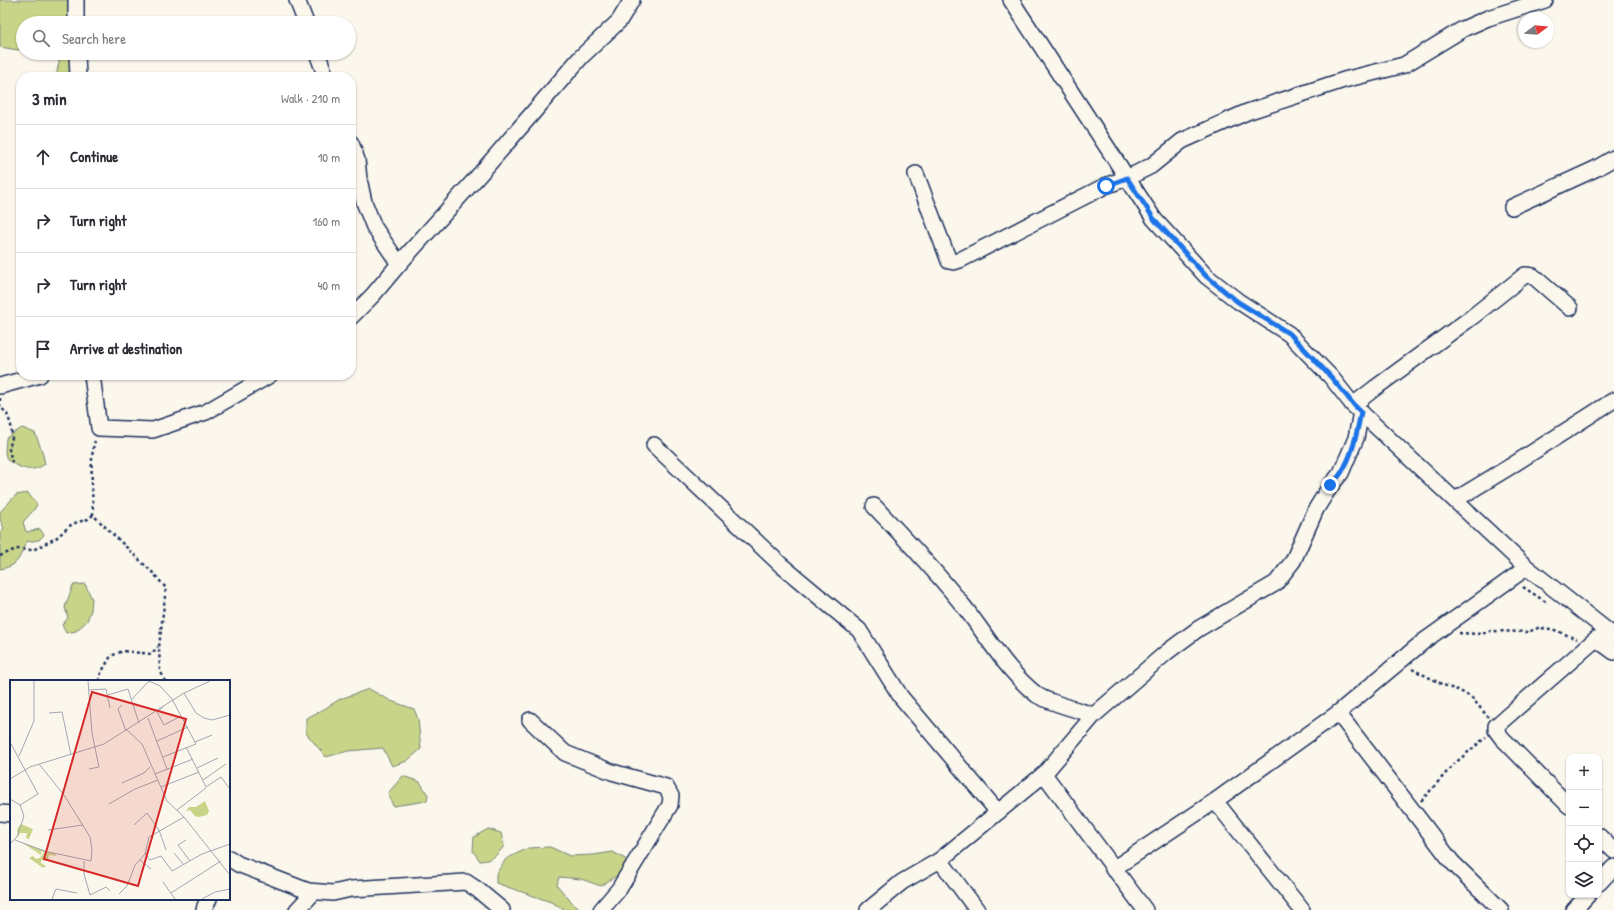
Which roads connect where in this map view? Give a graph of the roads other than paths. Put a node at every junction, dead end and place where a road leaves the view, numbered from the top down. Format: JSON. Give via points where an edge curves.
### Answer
{"nodes":[{"id":1,"x":76,"y":0,"type":"edge"},
{"id":2,"x":297,"y":0,"type":"edge"},
{"id":3,"x":632,"y":0,"type":"edge"},
{"id":4,"x":1011,"y":0,"type":"edge"},
{"id":5,"x":1545,"y":0,"type":"edge"},
{"id":6,"x":76,"y":16,"type":"edge"},
{"id":7,"x":303,"y":16,"type":"edge"},
{"id":8,"x":77,"y":60,"type":"edge"},
{"id":9,"x":320,"y":60,"type":"edge"},
{"id":10,"x":78,"y":72,"type":"edge"},
{"id":11,"x":324,"y":72,"type":"edge"},
{"id":12,"x":356,"y":157,"type":"edge"},
{"id":13,"x":1614,"y":158,"type":"edge"},
{"id":14,"x":916,"y":174,"type":"dead end"},
{"id":15,"x":1127,"y":178,"type":"junction"},
{"id":16,"x":1512,"y":207,"type":"dead end"},
{"id":17,"x":399,"y":264,"type":"junction"},
{"id":18,"x":1570,"y":308,"type":"dead end"},
{"id":19,"x":356,"y":312,"type":"edge"},
{"id":20,"x":22,"y":380,"type":"edge"},
{"id":21,"x":93,"y":380,"type":"edge"},
{"id":22,"x":261,"y":380,"type":"edge"},
{"id":23,"x":0,"y":386,"type":"edge"},
{"id":24,"x":1614,"y":400,"type":"edge"},
{"id":25,"x":1357,"y":409,"type":"junction"},
{"id":26,"x":654,"y":445,"type":"dead end"},
{"id":27,"x":1456,"y":500,"type":"junction"},
{"id":28,"x":874,"y":506,"type":"dead end"},
{"id":29,"x":1525,"y":566,"type":"junction"},
{"id":30,"x":1614,"y":636,"type":"edge"},
{"id":31,"x":1614,"y":652,"type":"edge"},
{"id":32,"x":1338,"y":713,"type":"junction"},
{"id":33,"x":1094,"y":715,"type":"junction"},
{"id":34,"x":530,"y":720,"type":"dead end"},
{"id":35,"x":1044,"y":774,"type":"junction"},
{"id":36,"x":1215,"y":801,"type":"junction"},
{"id":37,"x":1566,"y":803,"type":"edge"},
{"id":38,"x":0,"y":812,"type":"edge"},
{"id":39,"x":998,"y":812,"type":"junction"},
{"id":40,"x":10,"y":814,"type":"edge"},
{"id":41,"x":1602,"y":839,"type":"edge"},
{"id":42,"x":1614,"y":851,"type":"edge"},
{"id":43,"x":940,"y":860,"type":"junction"},
{"id":44,"x":232,"y":866,"type":"edge"},
{"id":45,"x":1614,"y":866,"type":"edge"},
{"id":46,"x":1113,"y":869,"type":"junction"},
{"id":47,"x":1602,"y":880,"type":"edge"},
{"id":48,"x":314,"y":892,"type":"junction"},
{"id":49,"x":1585,"y":898,"type":"edge"},
{"id":50,"x":208,"y":900,"type":"edge"},
{"id":51,"x":204,"y":910,"type":"edge"},
{"id":52,"x":297,"y":910,"type":"edge"},
{"id":53,"x":502,"y":910,"type":"edge"},
{"id":54,"x":601,"y":910,"type":"edge"},
{"id":55,"x":868,"y":910,"type":"edge"},
{"id":56,"x":977,"y":910,"type":"edge"},
{"id":57,"x":1145,"y":910,"type":"edge"},
{"id":58,"x":1302,"y":910,"type":"edge"},
{"id":59,"x":1501,"y":910,"type":"edge"},
{"id":60,"x":1574,"y":910,"type":"edge"}],
"edges":[{"from":1,"to":6,"type":"street"},
{"from":2,"to":7,"type":"street"},
{"from":3,"to":17,"type":"street","via":[[619,21],[581,57]]},
{"from":4,"to":15,"type":"street"},
{"from":5,"to":15,"type":"street","via":[[1469,26],[1404,65],[1344,80],[1247,112],[1182,141],[1151,166]]},
{"from":8,"to":10,"type":"street"},
{"from":9,"to":11,"type":"street"},
{"from":12,"to":17,"type":"street","via":[[364,202],[374,227]]},
{"from":13,"to":16,"type":"street","via":[[1596,169]]},
{"from":14,"to":15,"type":"street","via":[[949,261],[954,262]]},
{"from":15,"to":25,"type":"street","via":[[1154,219],[1206,276],[1238,302],[1290,334]]},
{"from":17,"to":19,"type":"street"},
{"from":18,"to":25,"type":"street","via":[[1533,276],[1525,276],[1375,388]]},
{"from":20,"to":23,"type":"street"},
{"from":21,"to":22,"type":"street","via":[[98,428],[153,430],[206,412]]},
{"from":24,"to":27,"type":"street"},
{"from":25,"to":27,"type":"street"},
{"from":25,"to":33,"type":"street","via":[[1356,438],[1341,473],[1330,485],[1316,509],[1293,561],[1276,582],[1198,629],[1167,652]]},
{"from":26,"to":39,"type":"street","via":[[781,565],[859,630],[901,697]]},
{"from":27,"to":29,"type":"street"},
{"from":28,"to":33,"type":"street","via":[[941,578],[1020,680],[1038,696]]},
{"from":29,"to":30,"type":"street"},
{"from":29,"to":32,"type":"street","via":[[1522,571],[1391,667]]},
{"from":31,"to":37,"type":"street","via":[[1596,639],[1588,644],[1496,728],[1502,738]]},
{"from":32,"to":36,"type":"street"},
{"from":32,"to":59,"type":"street","via":[[1452,862]]},
{"from":33,"to":35,"type":"street"},
{"from":34,"to":54,"type":"street","via":[[565,754],[612,772],[666,788],[671,796],[670,805],[654,834],[619,889]]},
{"from":35,"to":39,"type":"street"},
{"from":35,"to":46,"type":"street"},
{"from":36,"to":46,"type":"street"},
{"from":36,"to":58,"type":"street"},
{"from":38,"to":40,"type":"street"},
{"from":39,"to":43,"type":"street"},
{"from":41,"to":42,"type":"street"},
{"from":43,"to":55,"type":"street","via":[[902,882]]},
{"from":43,"to":56,"type":"street"},
{"from":44,"to":48,"type":"street"},
{"from":45,"to":47,"type":"street"},
{"from":46,"to":57,"type":"street"},
{"from":48,"to":52,"type":"street"},
{"from":48,"to":53,"type":"street","via":[[333,893],[351,889],[466,882]]},
{"from":49,"to":60,"type":"street"},
{"from":50,"to":51,"type":"street"}]}
